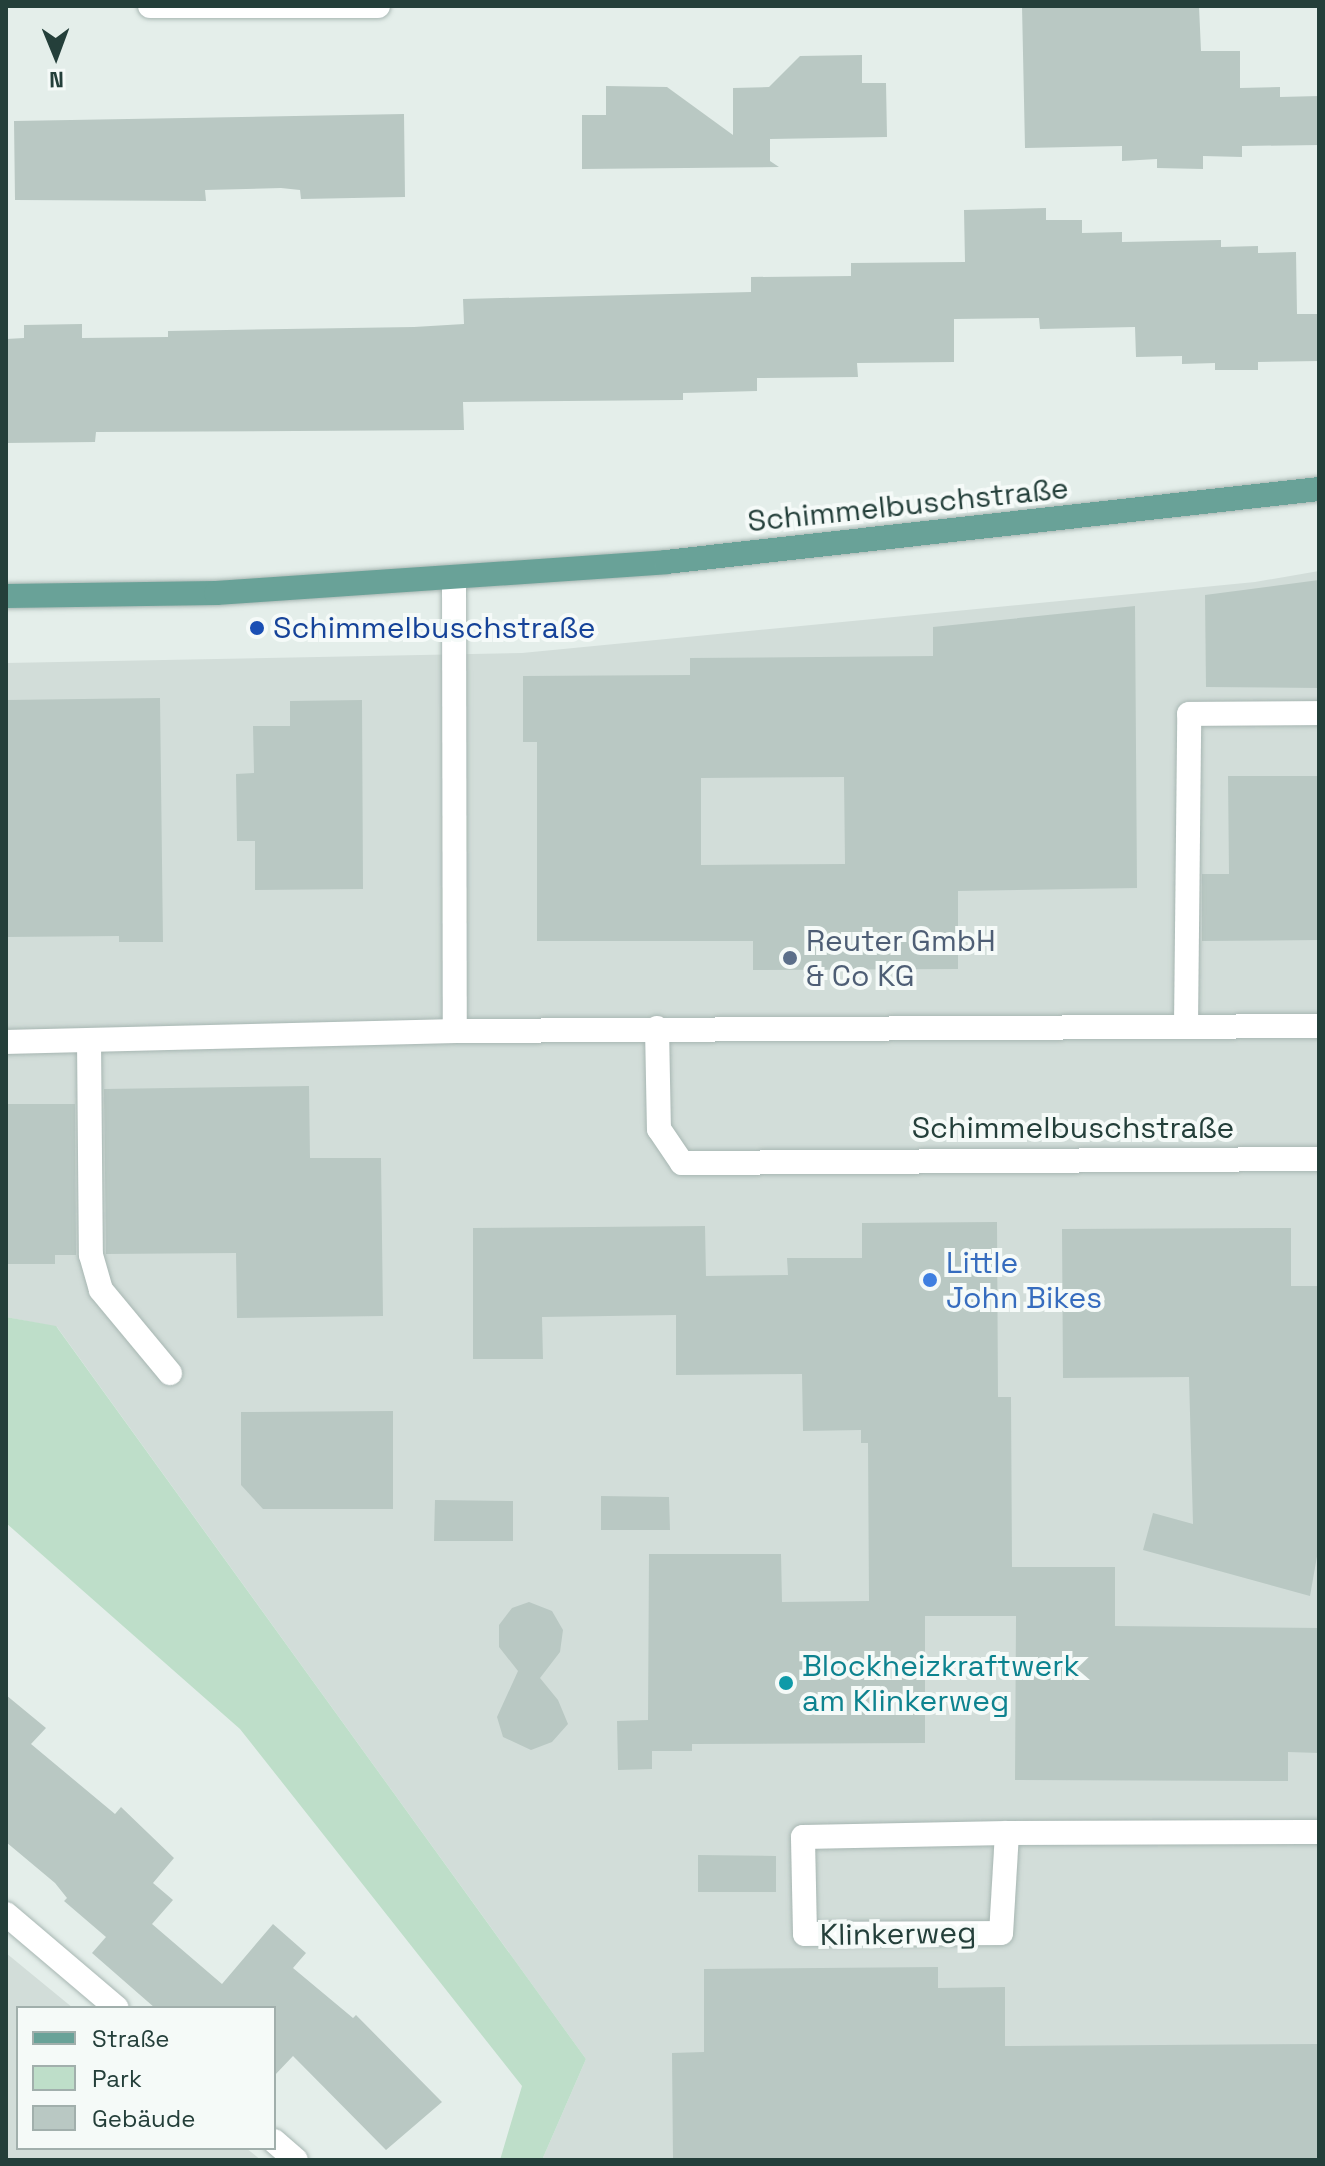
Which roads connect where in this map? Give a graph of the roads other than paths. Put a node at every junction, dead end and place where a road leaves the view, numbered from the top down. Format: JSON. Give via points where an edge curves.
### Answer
{"nodes":[{"id":1,"x":150,"y":6,"type":"edge"},
{"id":2,"x":378,"y":6,"type":"edge"},
{"id":3,"x":1319,"y":489,"type":"edge"},
{"id":4,"x":454,"y":578,"type":"junction"},
{"id":5,"x":6,"y":596,"type":"edge"},
{"id":6,"x":1319,"y":713,"type":"edge"},
{"id":7,"x":1186,"y":1026,"type":"junction"},
{"id":8,"x":1319,"y":1026,"type":"edge"},
{"id":9,"x":657,"y":1028,"type":"junction"},
{"id":10,"x":455,"y":1031,"type":"junction"},
{"id":11,"x":89,"y":1040,"type":"junction"},
{"id":12,"x":6,"y":1042,"type":"edge"},
{"id":13,"x":1319,"y":1159,"type":"edge"},
{"id":14,"x":170,"y":1373,"type":"dead end"},
{"id":15,"x":1319,"y":1832,"type":"edge"},
{"id":16,"x":1007,"y":1833,"type":"junction"},
{"id":17,"x":6,"y":1914,"type":"edge"},
{"id":18,"x":115,"y":2006,"type":"edge"},
{"id":19,"x":276,"y":2143,"type":"edge"},
{"id":20,"x":296,"y":2160,"type":"edge"}],
"edges":[{"from":1,"to":2,"type":"street"},
{"from":3,"to":4,"type":"main road","name":"Schimmelbuschstraße","via":[[666,562]]},
{"from":4,"to":5,"type":"main road","name":"Schimmelbuschstraße","via":[[188,594]]},
{"from":4,"to":10,"type":"street"},
{"from":6,"to":7,"type":"street","via":[[1189,714]]},
{"from":7,"to":8,"type":"street"},
{"from":7,"to":9,"type":"street"},
{"from":9,"to":10,"type":"street"},
{"from":9,"to":13,"type":"street","name":"Schimmelbuschstraße","via":[[659,1129],[682,1163]]},
{"from":10,"to":11,"type":"street"},
{"from":11,"to":12,"type":"street"},
{"from":11,"to":14,"type":"street","via":[[91,1255],[101,1290]]},
{"from":15,"to":16,"type":"street","name":"Klinkerweg"},
{"from":16,"to":16,"type":"street","name":"Klinkerweg","via":[[803,1837],[805,1934],[1001,1933]]},
{"from":17,"to":18,"type":"street"},
{"from":19,"to":20,"type":"street"}]}
